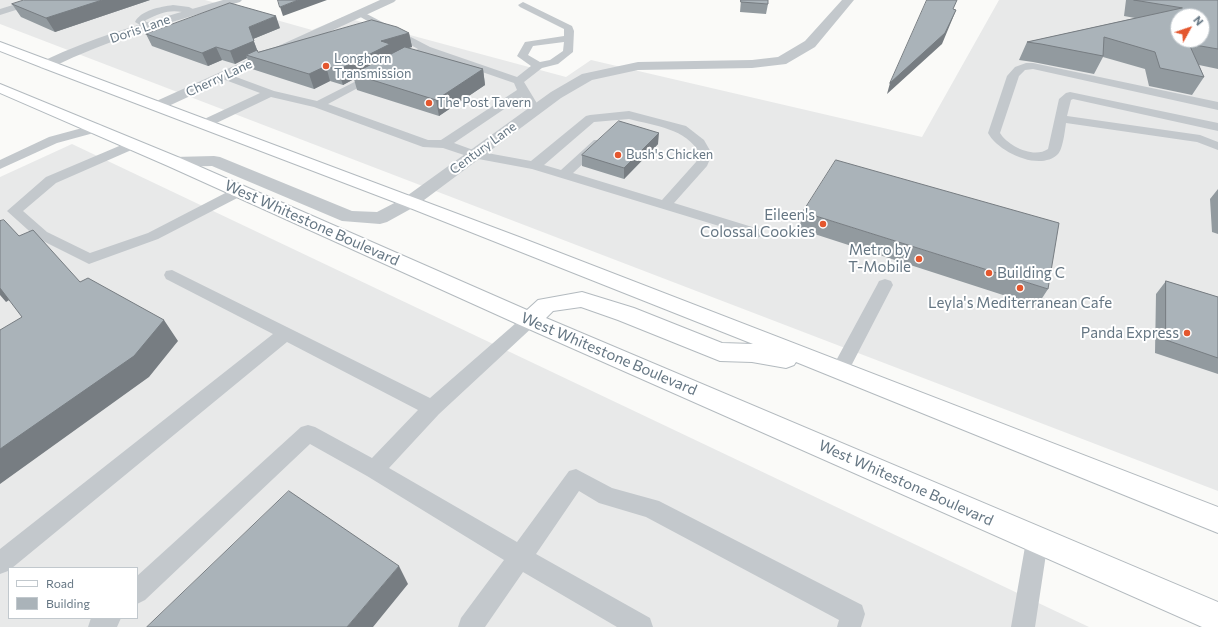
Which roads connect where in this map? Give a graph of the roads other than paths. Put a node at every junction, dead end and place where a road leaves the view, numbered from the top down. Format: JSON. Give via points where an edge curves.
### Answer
{"nodes":[{"id":1,"x":38,"y":0,"type":"edge"},
{"id":2,"x":236,"y":0,"type":"edge"},
{"id":3,"x":390,"y":0,"type":"edge"},
{"id":4,"x":848,"y":0,"type":"edge"},
{"id":5,"x":523,"y":5,"type":"dead end"},
{"id":6,"x":0,"y":12,"type":"edge"},
{"id":7,"x":360,"y":14,"type":"junction"},
{"id":8,"x":568,"y":39,"type":"junction"},
{"id":9,"x":0,"y":46,"type":"edge"},
{"id":10,"x":426,"y":49,"type":"junction"},
{"id":11,"x":0,"y":60,"type":"edge"},
{"id":12,"x":46,"y":65,"type":"junction"},
{"id":13,"x":538,"y":66,"type":"junction"},
{"id":14,"x":224,"y":76,"type":"junction"},
{"id":15,"x":94,"y":84,"type":"junction"},
{"id":16,"x":521,"y":86,"type":"junction"},
{"id":17,"x":0,"y":88,"type":"edge"},
{"id":18,"x":270,"y":93,"type":"junction"},
{"id":19,"x":318,"y":105,"type":"junction"},
{"id":20,"x":157,"y":106,"type":"junction"},
{"id":21,"x":1218,"y":106,"type":"edge"},
{"id":22,"x":535,"y":110,"type":"junction"},
{"id":23,"x":1060,"y":118,"type":"junction"},
{"id":24,"x":204,"y":124,"type":"junction"},
{"id":25,"x":97,"y":128,"type":"junction"},
{"id":26,"x":1218,"y":128,"type":"edge"},
{"id":27,"x":444,"y":144,"type":"junction"},
{"id":28,"x":131,"y":145,"type":"junction"},
{"id":29,"x":1218,"y":146,"type":"edge"},
{"id":30,"x":473,"y":154,"type":"junction"},
{"id":31,"x":174,"y":162,"type":"junction"},
{"id":32,"x":702,"y":163,"type":"junction"},
{"id":33,"x":0,"y":165,"type":"edge"},
{"id":34,"x":534,"y":166,"type":"junction"},
{"id":35,"x":563,"y":175,"type":"junction"},
{"id":36,"x":240,"y":191,"type":"junction"},
{"id":37,"x":410,"y":202,"type":"junction"},
{"id":38,"x":665,"y":205,"type":"junction"},
{"id":39,"x":757,"y":233,"type":"dead end"},
{"id":40,"x":172,"y":275,"type":"dead end"},
{"id":41,"x":885,"y":285,"type":"dead end"},
{"id":42,"x":530,"y":320,"type":"junction"},
{"id":43,"x":285,"y":334,"type":"junction"},
{"id":44,"x":840,"y":370,"type":"junction"},
{"id":45,"x":432,"y":408,"type":"junction"},
{"id":46,"x":374,"y":470,"type":"junction"},
{"id":47,"x":1218,"y":520,"type":"edge"},
{"id":48,"x":1037,"y":540,"type":"junction"},
{"id":49,"x":520,"y":557,"type":"junction"},
{"id":50,"x":0,"y":563,"type":"edge"},
{"id":51,"x":138,"y":591,"type":"edge"},
{"id":52,"x":1218,"y":618,"type":"edge"},
{"id":53,"x":108,"y":619,"type":"edge"},
{"id":54,"x":100,"y":627,"type":"edge"},
{"id":55,"x":470,"y":627,"type":"edge"},
{"id":56,"x":641,"y":627,"type":"edge"},
{"id":57,"x":849,"y":627,"type":"edge"},
{"id":58,"x":1023,"y":627,"type":"edge"}],
"edges":[{"from":1,"to":6,"type":"lane"},
{"from":2,"to":12,"type":"street","name":"Doris Lane","via":[[146,26],[74,51]]},
{"from":3,"to":7,"type":"street","name":"Cherry Lane"},
{"from":4,"to":22,"type":"street","name":"Century Lane","via":[[810,44],[780,61],[752,64],[638,66],[616,70],[587,77]]},
{"from":5,"to":8,"type":"lane","via":[[569,28]]},
{"from":7,"to":10,"type":"lane"},
{"from":7,"to":14,"type":"street","name":"Cherry Lane"},
{"from":8,"to":13,"type":"lane","via":[[568,52],[554,62]]},
{"from":8,"to":13,"type":"lane","via":[[530,44],[522,56]]},
{"from":9,"to":12,"type":"main road"},
{"from":10,"to":16,"type":"lane"},
{"from":10,"to":19,"type":"lane"},
{"from":11,"to":15,"type":"main road","via":[[61,84]]},
{"from":12,"to":15,"type":"main road"},
{"from":13,"to":16,"type":"lane"},
{"from":14,"to":18,"type":"lane"},
{"from":14,"to":20,"type":"street","name":"Cherry Lane"},
{"from":15,"to":20,"type":"main road"},
{"from":16,"to":22,"type":"lane"},
{"from":16,"to":27,"type":"lane"},
{"from":17,"to":25,"type":"main road","name":"West Whitestone Boulevard"},
{"from":18,"to":19,"type":"lane"},
{"from":18,"to":24,"type":"lane"},
{"from":19,"to":27,"type":"lane","via":[[427,144]]},
{"from":20,"to":24,"type":"main road"},
{"from":21,"to":23,"type":"lane","via":[[1033,66],[1023,66],[1016,69],[1013,76],[994,134],[1008,147],[1043,157],[1054,151]]},
{"from":22,"to":30,"type":"street","name":"Century Lane"},
{"from":23,"to":26,"type":"lane","via":[[1065,99],[1080,96]]},
{"from":23,"to":29,"type":"lane","via":[[1200,140]]},
{"from":24,"to":37,"type":"main road"},
{"from":25,"to":28,"type":"main road","name":"West Whitestone Boulevard"},
{"from":25,"to":33,"type":"lane","via":[[53,140]]},
{"from":27,"to":30,"type":"lane"},
{"from":28,"to":31,"type":"main road","name":"West Whitestone Boulevard"},
{"from":28,"to":36,"type":"lane","via":[[51,180],[14,211],[42,236],[89,259],[153,236]]},
{"from":30,"to":34,"type":"lane"},
{"from":30,"to":37,"type":"street","name":"Century Lane"},
{"from":31,"to":36,"type":"main road","name":"West Whitestone Boulevard"},
{"from":31,"to":37,"type":"street","name":"Century Lane","via":[[214,161],[349,217],[380,218]]},
{"from":32,"to":34,"type":"lane","via":[[706,154],[700,143],[682,129],[629,115],[590,119]]},
{"from":32,"to":35,"type":"lane","via":[[692,149],[681,140],[629,123],[619,124]]},
{"from":32,"to":38,"type":"lane"},
{"from":34,"to":35,"type":"lane"},
{"from":35,"to":38,"type":"lane"},
{"from":36,"to":42,"type":"main road","name":"West Whitestone Boulevard"},
{"from":37,"to":44,"type":"main road"},
{"from":38,"to":39,"type":"lane"},
{"from":40,"to":43,"type":"lane"},
{"from":41,"to":44,"type":"lane"},
{"from":42,"to":44,"type":"main road","via":[[546,305],[582,299],[720,352],[752,353]]},
{"from":42,"to":45,"type":"lane"},
{"from":42,"to":48,"type":"main road","name":"West Whitestone Boulevard"},
{"from":43,"to":45,"type":"lane"},
{"from":43,"to":50,"type":"lane"},
{"from":44,"to":47,"type":"main road"},
{"from":45,"to":46,"type":"lane"},
{"from":46,"to":49,"type":"lane"},
{"from":46,"to":51,"type":"lane","via":[[308,433]]},
{"from":48,"to":52,"type":"main road","name":"West Whitestone Boulevard"},
{"from":48,"to":58,"type":"lane"},
{"from":49,"to":55,"type":"lane"},
{"from":49,"to":56,"type":"lane"},
{"from":49,"to":57,"type":"lane","via":[[576,478],[607,496],[651,508],[853,614]]},
{"from":53,"to":54,"type":"lane"}]}
